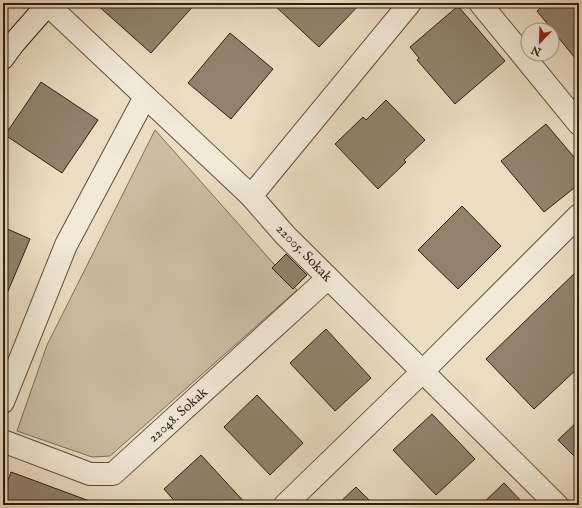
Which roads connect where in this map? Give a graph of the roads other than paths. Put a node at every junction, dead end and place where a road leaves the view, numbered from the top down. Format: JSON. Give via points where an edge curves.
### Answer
{"nodes":[{"id":1,"x":410,"y":3,"type":"edge"},
{"id":2,"x":480,"y":3,"type":"edge"},
{"id":3,"x":48,"y":4,"type":"edge"},
{"id":4,"x":3,"y":58,"type":"edge"},
{"id":5,"x":145,"y":97,"type":"junction"},
{"id":6,"x":579,"y":124,"type":"edge"},
{"id":7,"x":251,"y":196,"type":"junction"},
{"id":8,"x":579,"y":215,"type":"edge"},
{"id":9,"x":328,"y":278,"type":"junction"},
{"id":10,"x":422,"y":372,"type":"junction"},
{"id":11,"x":3,"y":402,"type":"edge"},
{"id":12,"x":3,"y":441,"type":"edge"},
{"id":13,"x":285,"y":505,"type":"edge"},
{"id":14,"x":557,"y":505,"type":"edge"}],
"edges":[{"from":1,"to":7,"type":"street"},
{"from":2,"to":6,"type":"street"},
{"from":3,"to":4,"type":"street"},
{"from":3,"to":5,"type":"street","name":"22005. Sokak"},
{"from":5,"to":7,"type":"street","name":"22005. Sokak"},
{"from":5,"to":11,"type":"street","via":[[66,245]]},
{"from":7,"to":9,"type":"street","name":"22005. Sokak"},
{"from":8,"to":10,"type":"street"},
{"from":9,"to":10,"type":"street","name":"22005. Sokak"},
{"from":9,"to":12,"type":"street","name":"22048. Sokak","via":[[114,474],[90,474]]},
{"from":10,"to":13,"type":"street"},
{"from":10,"to":14,"type":"street","name":"22005. Sokak"}]}
